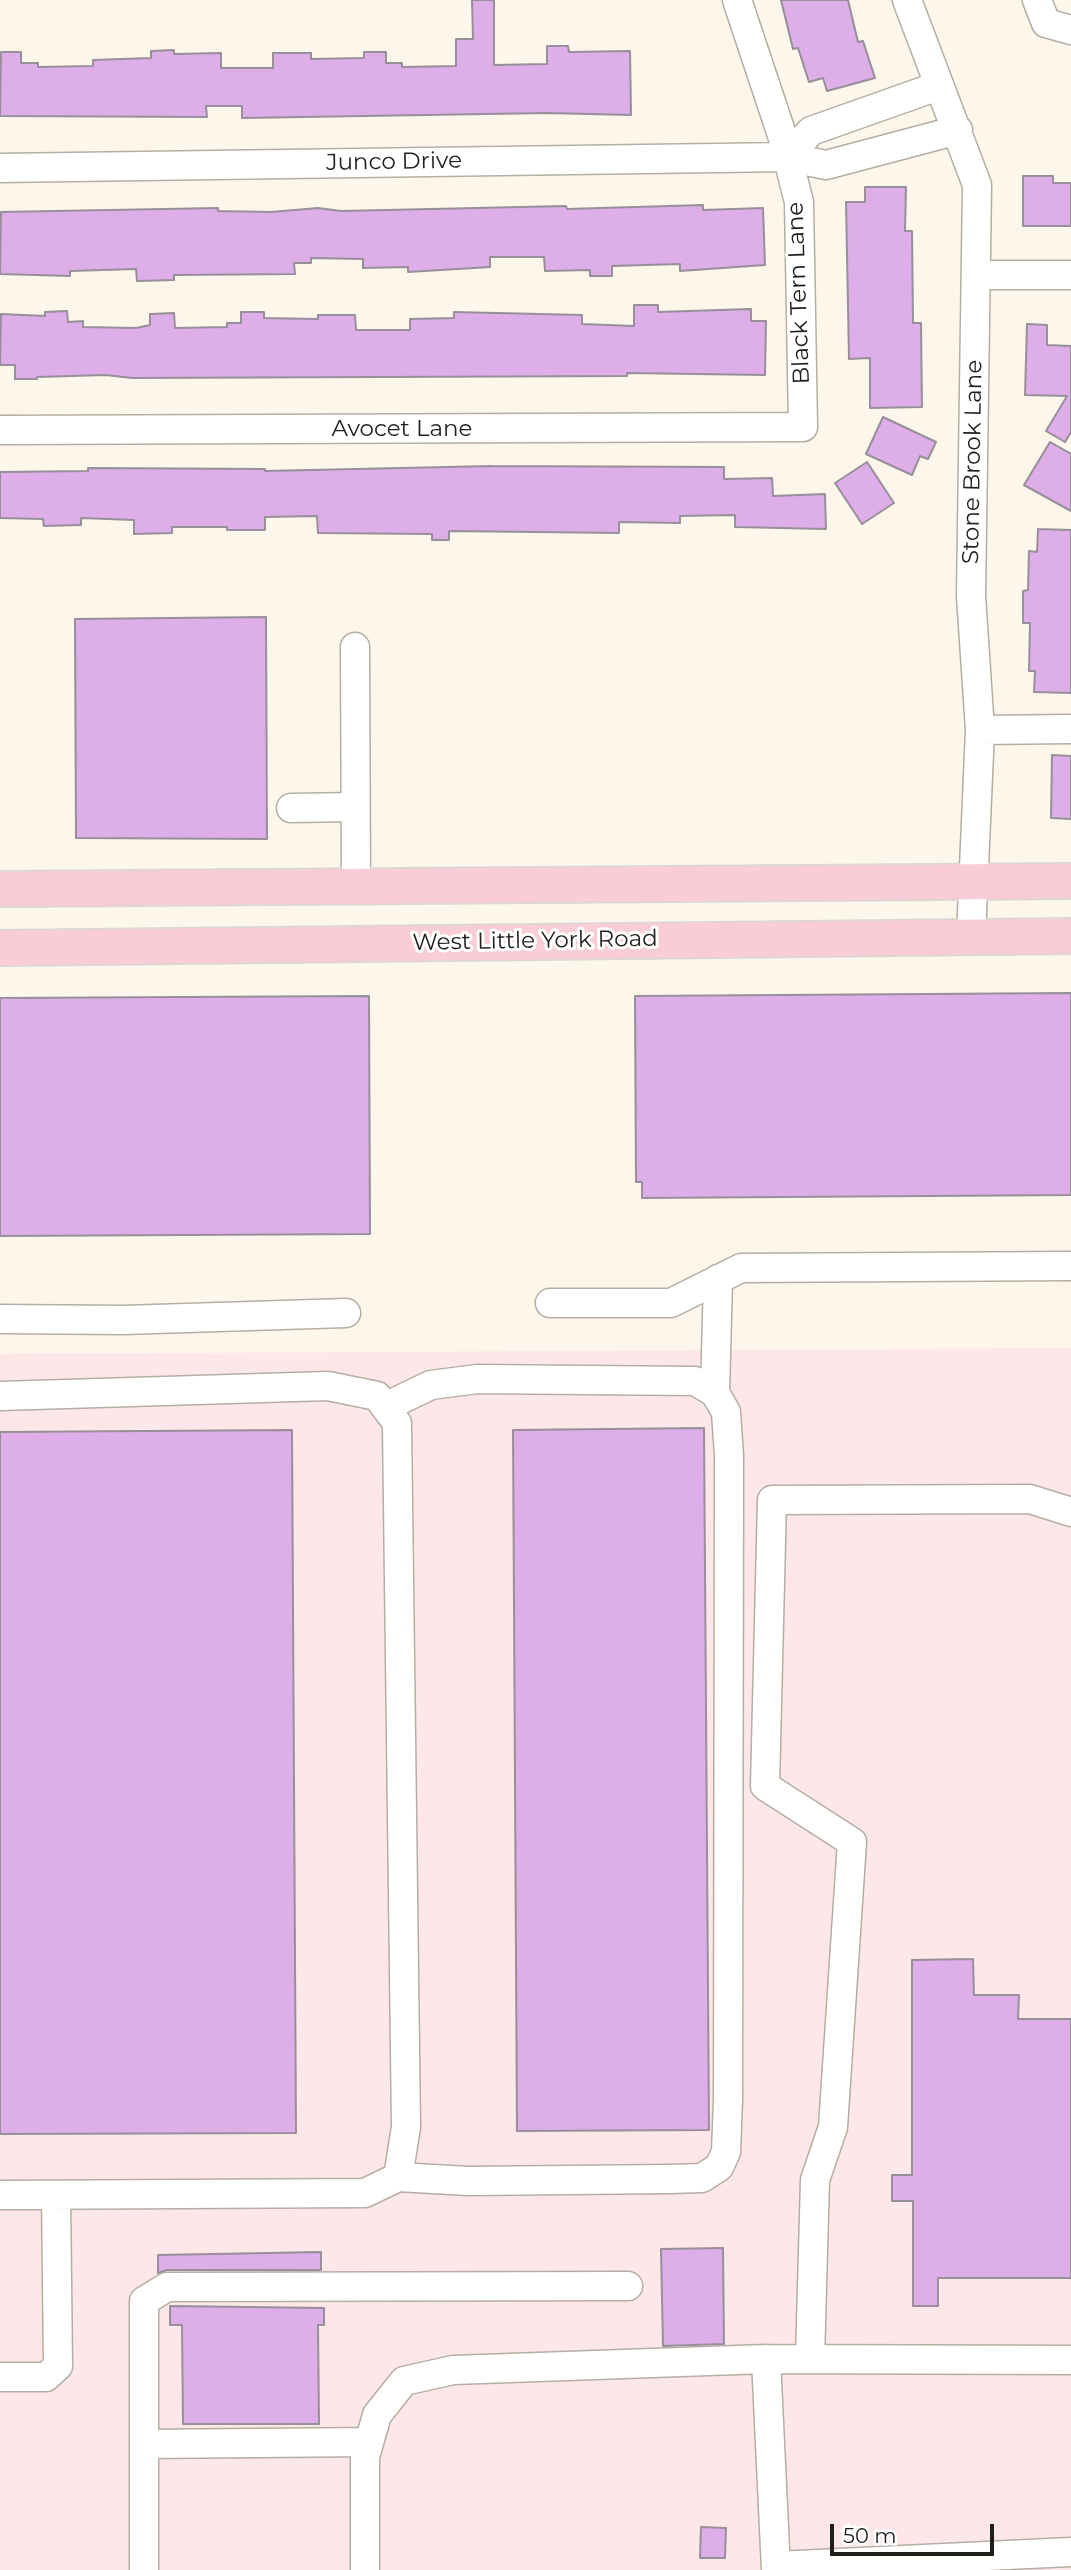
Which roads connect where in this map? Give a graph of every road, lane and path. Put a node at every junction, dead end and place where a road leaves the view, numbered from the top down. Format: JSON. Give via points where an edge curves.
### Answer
{"nodes":[{"id":1,"x":737,"y":0,"type":"edge"},
{"id":2,"x":907,"y":0,"type":"edge"},
{"id":3,"x":938,"y":86,"type":"junction"},
{"id":4,"x":958,"y":130,"type":"junction"},
{"id":5,"x":787,"y":158,"type":"junction"},
{"id":6,"x":0,"y":168,"type":"edge"},
{"id":7,"x":976,"y":275,"type":"junction"},
{"id":8,"x":1071,"y":275,"type":"edge"},
{"id":9,"x":803,"y":428,"type":"joint"},
{"id":10,"x":0,"y":430,"type":"edge"},
{"id":11,"x":355,"y":647,"type":"dead end"},
{"id":12,"x":1071,"y":729,"type":"edge"},
{"id":13,"x":980,"y":730,"type":"junction"},
{"id":14,"x":355,"y":807,"type":"junction"},
{"id":15,"x":291,"y":808,"type":"dead end"},
{"id":16,"x":1071,"y":881,"type":"edge"},
{"id":17,"x":974,"y":882,"type":"junction"},
{"id":18,"x":509,"y":886,"type":"junction"},
{"id":19,"x":356,"y":887,"type":"junction"},
{"id":20,"x":95,"y":889,"type":"junction"},
{"id":21,"x":0,"y":890,"type":"edge"},
{"id":22,"x":971,"y":936,"type":"junction"},
{"id":23,"x":1071,"y":936,"type":"edge"},
{"id":24,"x":511,"y":942,"type":"junction"},
{"id":25,"x":97,"y":947,"type":"junction"},
{"id":26,"x":0,"y":948,"type":"edge"},
{"id":27,"x":1071,"y":1266,"type":"edge"},
{"id":28,"x":719,"y":1279,"type":"junction"},
{"id":29,"x":550,"y":1303,"type":"dead end"},
{"id":30,"x":346,"y":1314,"type":"dead end"},
{"id":31,"x":0,"y":1319,"type":"edge"},
{"id":32,"x":715,"y":1393,"type":"junction"},
{"id":33,"x":0,"y":1396,"type":"edge"},
{"id":34,"x":385,"y":1407,"type":"junction"},
{"id":35,"x":1071,"y":1512,"type":"edge"},
{"id":36,"x":398,"y":2177,"type":"junction"},
{"id":37,"x":0,"y":2195,"type":"edge"},
{"id":38,"x":56,"y":2195,"type":"junction"},
{"id":39,"x":628,"y":2286,"type":"dead end"},
{"id":40,"x":766,"y":2359,"type":"junction"},
{"id":41,"x":810,"y":2359,"type":"junction"},
{"id":42,"x":1071,"y":2360,"type":"edge"},
{"id":43,"x":0,"y":2377,"type":"edge"},
{"id":44,"x":369,"y":2442,"type":"junction"},
{"id":45,"x":144,"y":2444,"type":"junction"},
{"id":46,"x":1071,"y":2552,"type":"edge"},
{"id":47,"x":776,"y":2568,"type":"edge"},
{"id":48,"x":144,"y":2570,"type":"edge"},
{"id":49,"x":365,"y":2570,"type":"edge"}],
"edges":[{"from":1,"to":5,"type":"street","name":"Black Tern Lane"},
{"from":2,"to":3,"type":"street","name":"Stone Brook Lane"},
{"from":3,"to":4,"type":"street","name":"Stone Brook Lane"},
{"from":3,"to":5,"type":"street","via":[[811,131]]},
{"from":4,"to":5,"type":"street","name":"Junco Drive","via":[[827,165]]},
{"from":4,"to":7,"type":"street","name":"Stone Brook Lane","via":[[977,185]]},
{"from":5,"to":6,"type":"street","name":"Junco Drive"},
{"from":5,"to":9,"type":"street","name":"Black Tern Lane","via":[[799,202]]},
{"from":7,"to":8,"type":"street"},
{"from":7,"to":13,"type":"street","name":"Stone Brook Lane","via":[[971,596]]},
{"from":9,"to":10,"type":"street","name":"Avocet Lane"},
{"from":11,"to":14,"type":"street"},
{"from":12,"to":13,"type":"street"},
{"from":13,"to":17,"type":"street","name":"Stone Brook Lane"},
{"from":14,"to":15,"type":"street"},
{"from":14,"to":19,"type":"street"},
{"from":16,"to":17,"type":"main road"},
{"from":17,"to":18,"type":"main road"},
{"from":17,"to":22,"type":"street","name":"Stone Brook Lane"},
{"from":18,"to":19,"type":"main road"},
{"from":18,"to":24,"type":"main road"},
{"from":19,"to":20,"type":"main road"},
{"from":20,"to":21,"type":"main road"},
{"from":20,"to":25,"type":"main road"},
{"from":22,"to":23,"type":"main road","name":"West Little York Road"},
{"from":22,"to":24,"type":"main road","name":"West Little York Road"},
{"from":24,"to":25,"type":"main road","name":"West Little York Road"},
{"from":25,"to":26,"type":"main road","name":"West Little York Road"},
{"from":27,"to":28,"type":"street","via":[[741,1268]]},
{"from":28,"to":29,"type":"street","via":[[671,1303]]},
{"from":28,"to":32,"type":"street"},
{"from":30,"to":31,"type":"street"},
{"from":32,"to":34,"type":"street","via":[[695,1381],[477,1379],[431,1385]]},
{"from":32,"to":36,"type":"street","via":[[726,1412],[729,1456],[726,2152],[719,2167],[702,2178],[468,2181]]},
{"from":33,"to":34,"type":"street","via":[[328,1386],[377,1396]]},
{"from":34,"to":36,"type":"street","via":[[397,1423],[405,2127]]},
{"from":35,"to":41,"type":"street","via":[[1030,1499],[772,1500],[765,1786],[852,1842],[833,2127],[815,2180]]},
{"from":36,"to":38,"type":"street","via":[[365,2193]]},
{"from":37,"to":38,"type":"street"},
{"from":38,"to":43,"type":"street","via":[[58,2366],[46,2377]]},
{"from":39,"to":45,"type":"street","via":[[167,2287],[144,2301]]},
{"from":40,"to":41,"type":"street"},
{"from":40,"to":44,"type":"street","via":[[453,2370],[404,2381],[377,2415]]},
{"from":40,"to":47,"type":"street"},
{"from":41,"to":42,"type":"street"},
{"from":44,"to":45,"type":"street"},
{"from":44,"to":49,"type":"street","via":[[365,2457]]},
{"from":45,"to":48,"type":"street"},
{"from":46,"to":47,"type":"street"}]}
